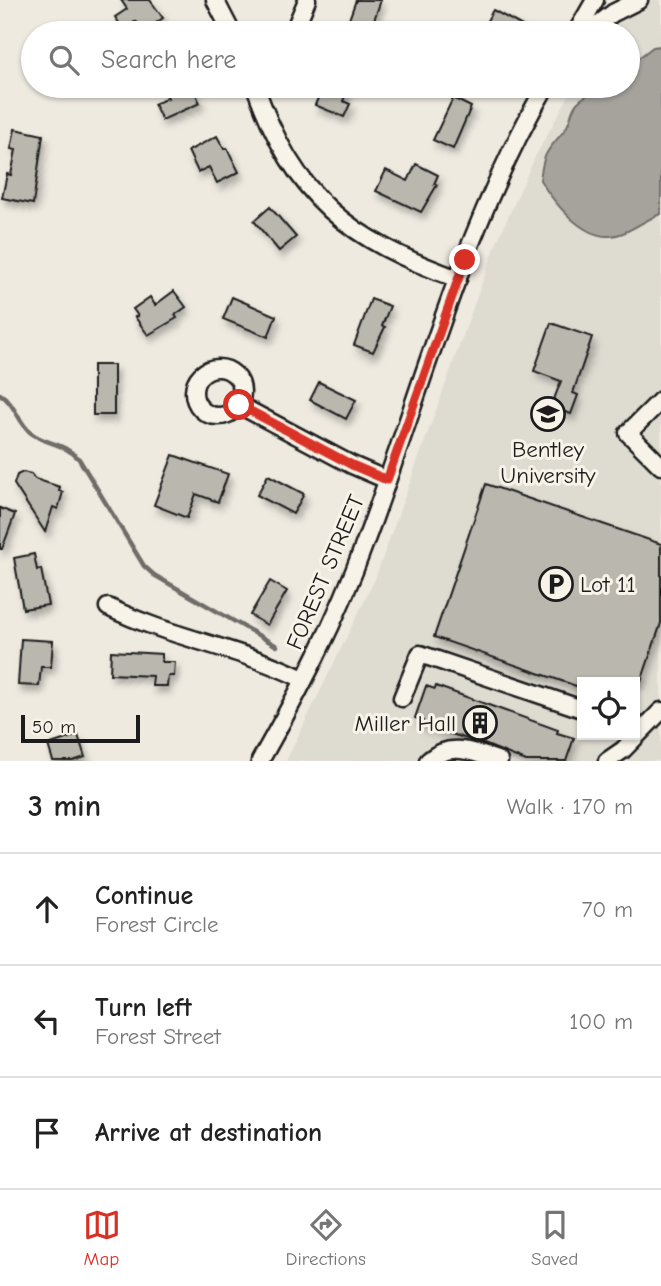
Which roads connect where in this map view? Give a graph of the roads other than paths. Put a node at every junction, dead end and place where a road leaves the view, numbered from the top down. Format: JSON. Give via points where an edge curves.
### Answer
{"nodes":[{"id":1,"x":215,"y":0,"type":"edge"},
{"id":2,"x":307,"y":0,"type":"edge"},
{"id":3,"x":595,"y":0,"type":"edge"},
{"id":4,"x":639,"y":0,"type":"edge"},
{"id":5,"x":226,"y":21,"type":"edge"},
{"id":6,"x":298,"y":21,"type":"edge"},
{"id":7,"x":583,"y":21,"type":"edge"},
{"id":8,"x":602,"y":21,"type":"edge"},
{"id":9,"x":260,"y":98,"type":"edge"},
{"id":10,"x":540,"y":98,"type":"edge"},
{"id":11,"x":458,"y":279,"type":"junction"},
{"id":12,"x":661,"y":400,"type":"edge"},
{"id":13,"x":239,"y":405,"type":"dead end"},
{"id":14,"x":661,"y":466,"type":"edge"},
{"id":15,"x":387,"y":480,"type":"junction"},
{"id":16,"x":108,"y":607,"type":"dead end"},
{"id":17,"x":303,"y":679,"type":"junction"},
{"id":18,"x":402,"y":698,"type":"dead end"},
{"id":19,"x":577,"y":707,"type":"edge"},
{"id":20,"x":661,"y":711,"type":"edge"},
{"id":21,"x":640,"y":730,"type":"edge"},
{"id":22,"x":630,"y":740,"type":"edge"},
{"id":23,"x":260,"y":761,"type":"edge"},
{"id":24,"x":428,"y":761,"type":"edge"},
{"id":25,"x":499,"y":761,"type":"edge"},
{"id":26,"x":607,"y":761,"type":"edge"}],
"edges":[{"from":1,"to":5,"type":"street"},
{"from":2,"to":6,"type":"street"},
{"from":3,"to":7,"type":"street"},
{"from":4,"to":8,"type":"street"},
{"from":9,"to":11,"type":"street","via":[[283,153],[322,202],[376,243]]},
{"from":10,"to":11,"type":"street","name":"FOREST STREET","via":[[494,187]]},
{"from":11,"to":15,"type":"street","name":"FOREST STREET"},
{"from":12,"to":14,"type":"street","via":[[628,433]]},
{"from":13,"to":15,"type":"street"},
{"from":15,"to":17,"type":"street","name":"FOREST STREET","via":[[354,571]]},
{"from":16,"to":17,"type":"street","via":[[270,663]]},
{"from":17,"to":23,"type":"street","name":"FOREST STREET"},
{"from":18,"to":19,"type":"street","via":[[421,654]]},
{"from":20,"to":21,"type":"street"},
{"from":22,"to":26,"type":"street"},
{"from":24,"to":25,"type":"street","via":[[438,753],[464,750]]}]}
